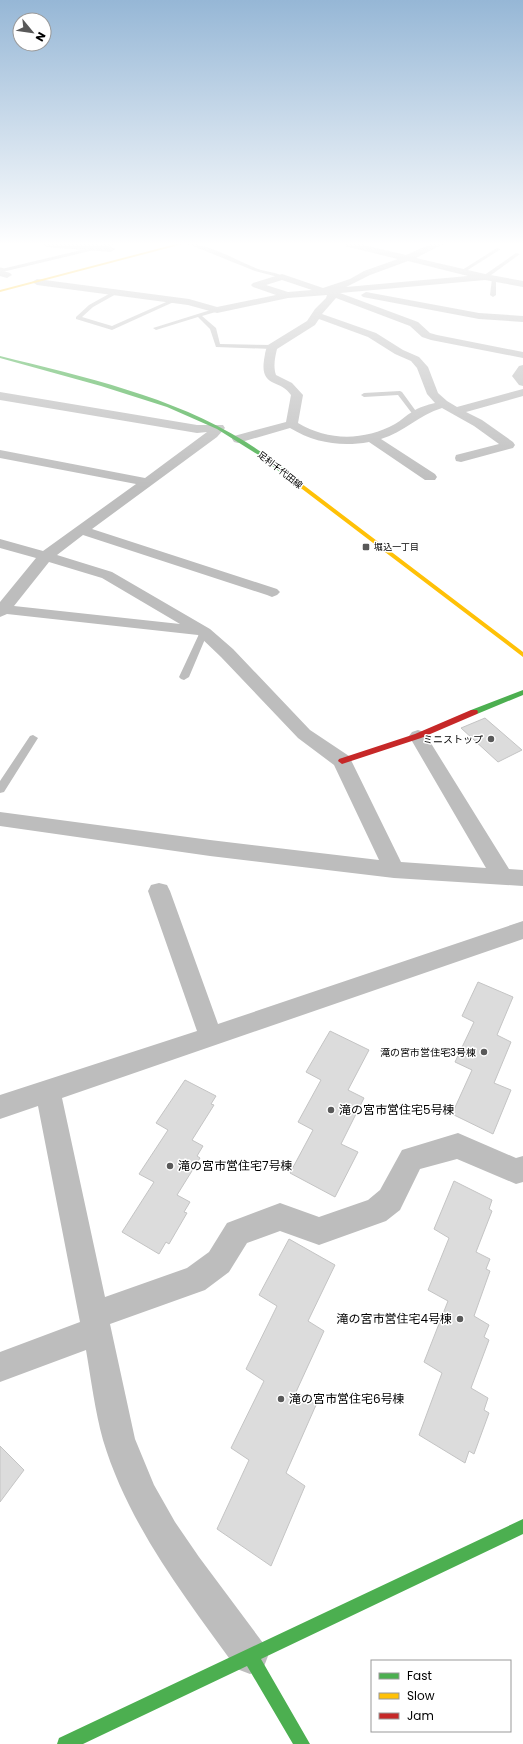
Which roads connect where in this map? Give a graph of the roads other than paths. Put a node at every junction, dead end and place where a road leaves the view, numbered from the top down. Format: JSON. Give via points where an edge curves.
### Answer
{"nodes":[{"id":1,"x":103,"y":325,"type":"edge"},
{"id":2,"x":118,"y":325,"type":"edge"},
{"id":3,"x":164,"y":325,"type":"edge"},
{"id":4,"x":210,"y":325,"type":"edge"},
{"id":5,"x":307,"y":325,"type":"edge"},
{"id":6,"x":344,"y":325,"type":"edge"},
{"id":7,"x":416,"y":325,"type":"edge"},
{"id":8,"x":156,"y":328,"type":"dead end"},
{"id":9,"x":272,"y":347,"type":"junction"},
{"id":10,"x":523,"y":355,"type":"edge"},
{"id":11,"x":0,"y":358,"type":"edge"},
{"id":12,"x":523,"y":368,"type":"edge"},
{"id":13,"x":523,"y":383,"type":"edge"},
{"id":14,"x":523,"y":392,"type":"edge"},
{"id":15,"x":0,"y":396,"type":"edge"},
{"id":16,"x":364,"y":396,"type":"dead end"},
{"id":17,"x":443,"y":404,"type":"junction"},
{"id":18,"x":455,"y":411,"type":"junction"},
{"id":19,"x":416,"y":416,"type":"junction"},
{"id":20,"x":292,"y":424,"type":"junction"},
{"id":21,"x":219,"y":428,"type":"junction"},
{"id":22,"x":370,"y":437,"type":"junction"},
{"id":23,"x":238,"y":439,"type":"junction"},
{"id":24,"x":0,"y":454,"type":"edge"},
{"id":25,"x":461,"y":458,"type":"dead end"},
{"id":26,"x":430,"y":477,"type":"dead end"},
{"id":27,"x":147,"y":482,"type":"junction"},
{"id":28,"x":81,"y":530,"type":"junction"},
{"id":29,"x":0,"y":543,"type":"edge"},
{"id":30,"x":46,"y":556,"type":"junction"},
{"id":31,"x":272,"y":592,"type":"dead end"},
{"id":32,"x":1,"y":610,"type":"edge"},
{"id":33,"x":204,"y":632,"type":"junction"},
{"id":34,"x":523,"y":655,"type":"edge"},
{"id":35,"x":184,"y":677,"type":"dead end"},
{"id":36,"x":523,"y":692,"type":"edge"},
{"id":37,"x":418,"y":736,"type":"junction"},
{"id":38,"x":33,"y":738,"type":"dead end"},
{"id":39,"x":342,"y":761,"type":"junction"},
{"id":40,"x":0,"y":789,"type":"edge"},
{"id":41,"x":0,"y":819,"type":"edge"},
{"id":42,"x":394,"y":870,"type":"junction"},
{"id":43,"x":502,"y":876,"type":"junction"},
{"id":44,"x":523,"y":878,"type":"edge"},
{"id":45,"x":159,"y":891,"type":"dead end"},
{"id":46,"x":523,"y":930,"type":"edge"},
{"id":47,"x":211,"y":1037,"type":"junction"},
{"id":48,"x":48,"y":1092,"type":"junction"},
{"id":49,"x":0,"y":1107,"type":"edge"},
{"id":50,"x":523,"y":1169,"type":"edge"},
{"id":51,"x":95,"y":1323,"type":"junction"},
{"id":52,"x":0,"y":1367,"type":"edge"},
{"id":53,"x":523,"y":1526,"type":"edge"},
{"id":54,"x":250,"y":1656,"type":"junction"},
{"id":55,"x":65,"y":1744,"type":"edge"},
{"id":56,"x":302,"y":1744,"type":"edge"}],
"edges":[{"from":1,"to":2,"type":"lane","via":[[112,328]]},
{"from":3,"to":8,"type":"lane"},
{"from":4,"to":9,"type":"lane","via":[[218,346]]},
{"from":5,"to":9,"type":"street"},
{"from":6,"to":17,"type":"street","via":[[372,336],[415,359],[422,367],[433,394]]},
{"from":7,"to":10,"type":"street","via":[[426,335],[435,338]]},
{"from":9,"to":20,"type":"street","via":[[268,372],[271,378],[289,386],[297,395]]},
{"from":11,"to":21,"type":"main road","name":"足利千代田線","via":[[110,387],[176,409]]},
{"from":12,"to":13,"type":"street","via":[[518,376]]},
{"from":14,"to":18,"type":"street"},
{"from":15,"to":21,"type":"street","via":[[197,429]]},
{"from":16,"to":19,"type":"lane","via":[[400,393]]},
{"from":17,"to":18,"type":"street"},
{"from":17,"to":19,"type":"street","via":[[420,412]]},
{"from":18,"to":25,"type":"street","via":[[509,445]]},
{"from":19,"to":22,"type":"street","via":[[396,428]]},
{"from":20,"to":22,"type":"street","via":[[325,439],[346,442]]},
{"from":20,"to":23,"type":"street"},
{"from":21,"to":23,"type":"main road","name":"足利千代田線"},
{"from":21,"to":27,"type":"street"},
{"from":22,"to":26,"type":"street"},
{"from":23,"to":34,"type":"main road","name":"足利千代田線"},
{"from":24,"to":27,"type":"street"},
{"from":27,"to":28,"type":"street"},
{"from":28,"to":30,"type":"street"},
{"from":28,"to":31,"type":"street"},
{"from":29,"to":30,"type":"street"},
{"from":30,"to":32,"type":"street"},
{"from":30,"to":33,"type":"street","via":[[107,575]]},
{"from":32,"to":33,"type":"street"},
{"from":33,"to":35,"type":"lane"},
{"from":33,"to":39,"type":"street","via":[[304,734]]},
{"from":36,"to":37,"type":"main road"},
{"from":37,"to":39,"type":"main road"},
{"from":37,"to":43,"type":"street"},
{"from":38,"to":40,"type":"lane"},
{"from":39,"to":42,"type":"street"},
{"from":41,"to":42,"type":"street"},
{"from":42,"to":43,"type":"street"},
{"from":43,"to":44,"type":"street"},
{"from":45,"to":47,"type":"street"},
{"from":46,"to":47,"type":"street"},
{"from":47,"to":48,"type":"street"},
{"from":48,"to":49,"type":"street"},
{"from":48,"to":51,"type":"street"},
{"from":50,"to":51,"type":"street","via":[[516,1171],[458,1146],[411,1159],[390,1200],[376,1211],[319,1231],[280,1217],[237,1234],[219,1262],[195,1280]]},
{"from":51,"to":52,"type":"street"},
{"from":51,"to":54,"type":"street","via":[[119,1439],[151,1514],[187,1572]]},
{"from":53,"to":54,"type":"main road"},
{"from":54,"to":55,"type":"main road"},
{"from":54,"to":56,"type":"main road"}]}
